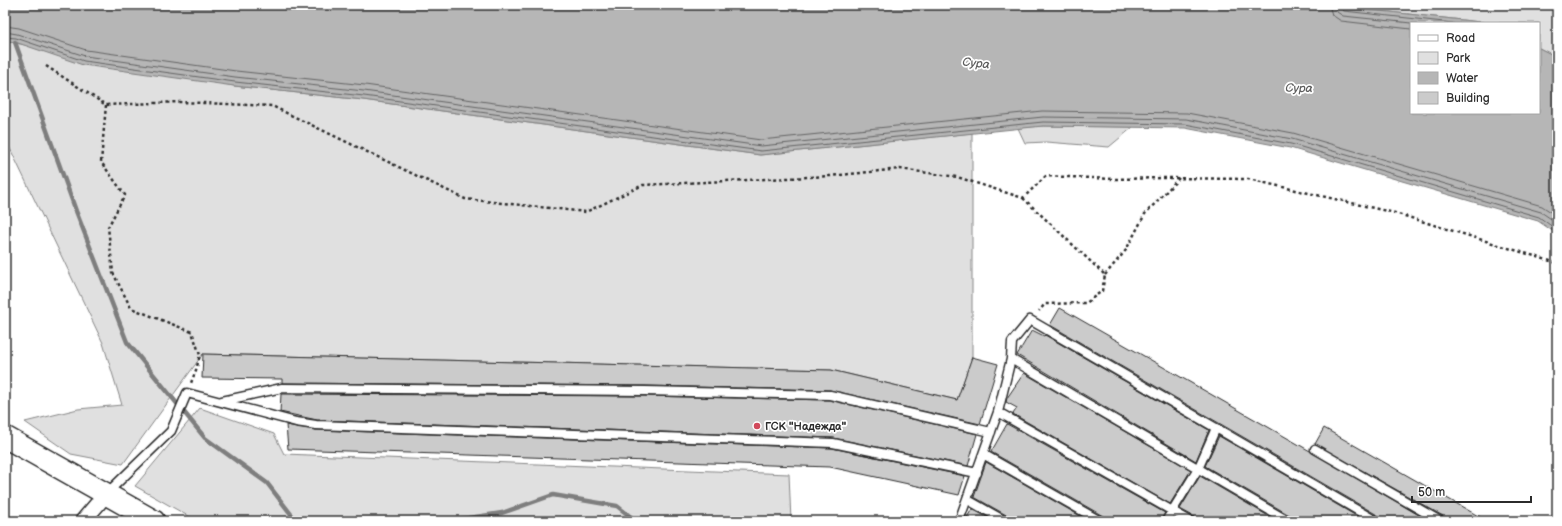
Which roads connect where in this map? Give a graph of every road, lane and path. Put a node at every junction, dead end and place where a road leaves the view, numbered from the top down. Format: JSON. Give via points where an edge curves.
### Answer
{"nodes":[{"id":1,"x":46,"y":66,"type":"dead end"},
{"id":2,"x":106,"y":105,"type":"junction"},
{"id":3,"x":1179,"y":178,"type":"junction"},
{"id":4,"x":1023,"y":198,"type":"junction"},
{"id":5,"x":1557,"y":263,"type":"edge"},
{"id":6,"x":1104,"y":275,"type":"junction"},
{"id":7,"x":1030,"y":320,"type":"junction"},
{"id":8,"x":1011,"y":359,"type":"junction"},
{"id":9,"x":187,"y":393,"type":"junction"},
{"id":10,"x":219,"y":402,"type":"junction"},
{"id":11,"x":998,"y":412,"type":"junction"},
{"id":12,"x":1216,"y":428,"type":"junction"},
{"id":13,"x":991,"y":432,"type":"junction"},
{"id":14,"x":5,"y":437,"type":"edge"},
{"id":15,"x":1314,"y":449,"type":"dead end"},
{"id":16,"x":984,"y":454,"type":"junction"},
{"id":17,"x":1198,"y":469,"type":"junction"},
{"id":18,"x":977,"y":473,"type":"junction"},
{"id":19,"x":106,"y":494,"type":"junction"},
{"id":20,"x":968,"y":500,"type":"junction"},
{"id":21,"x":1173,"y":511,"type":"junction"},
{"id":22,"x":84,"y":521,"type":"edge"},
{"id":23,"x":154,"y":521,"type":"edge"},
{"id":24,"x":959,"y":521,"type":"edge"},
{"id":25,"x":1005,"y":521,"type":"edge"},
{"id":26,"x":1100,"y":521,"type":"edge"},
{"id":27,"x":1166,"y":521,"type":"edge"},
{"id":28,"x":1190,"y":521,"type":"edge"},
{"id":29,"x":1288,"y":521,"type":"edge"},
{"id":30,"x":1376,"y":521,"type":"edge"},
{"id":31,"x":1440,"y":521,"type":"edge"}],
"edges":[{"from":1,"to":2,"type":"path"},
{"from":2,"to":4,"type":"path","via":[[181,102],[272,106],[465,199],[586,212],[643,185],[830,176],[900,169],[957,177]]},
{"from":2,"to":9,"type":"path","via":[[101,162],[125,195],[108,227],[113,272],[131,308],[192,332],[200,354]]},
{"from":3,"to":4,"type":"path","via":[[1046,176]]},
{"from":3,"to":5,"type":"path","via":[[1248,179],[1395,213]]},
{"from":3,"to":6,"type":"path","via":[[1145,214],[1126,250]]},
{"from":4,"to":6,"type":"path"},
{"from":6,"to":7,"type":"path","via":[[1102,292],[1086,303],[1045,304]]},
{"from":7,"to":8,"type":"lane","via":[[1012,342]]},
{"from":7,"to":12,"type":"lane"},
{"from":8,"to":11,"type":"lane"},
{"from":8,"to":17,"type":"lane"},
{"from":9,"to":10,"type":"lane"},
{"from":9,"to":19,"type":"lane","via":[[171,431]]},
{"from":10,"to":13,"type":"lane","via":[[282,388],[830,395]]},
{"from":10,"to":18,"type":"lane","via":[[316,425],[833,443]]},
{"from":11,"to":13,"type":"lane"},
{"from":11,"to":21,"type":"lane"},
{"from":12,"to":17,"type":"lane"},
{"from":12,"to":30,"type":"lane"},
{"from":13,"to":16,"type":"lane"},
{"from":14,"to":19,"type":"main road"},
{"from":15,"to":31,"type":"lane"},
{"from":16,"to":18,"type":"lane"},
{"from":16,"to":26,"type":"lane"},
{"from":17,"to":21,"type":"lane"},
{"from":17,"to":29,"type":"lane"},
{"from":18,"to":20,"type":"lane"},
{"from":19,"to":22,"type":"street"},
{"from":19,"to":23,"type":"main road"},
{"from":20,"to":24,"type":"lane"},
{"from":20,"to":25,"type":"lane"},
{"from":21,"to":27,"type":"lane"},
{"from":21,"to":28,"type":"lane"}]}
